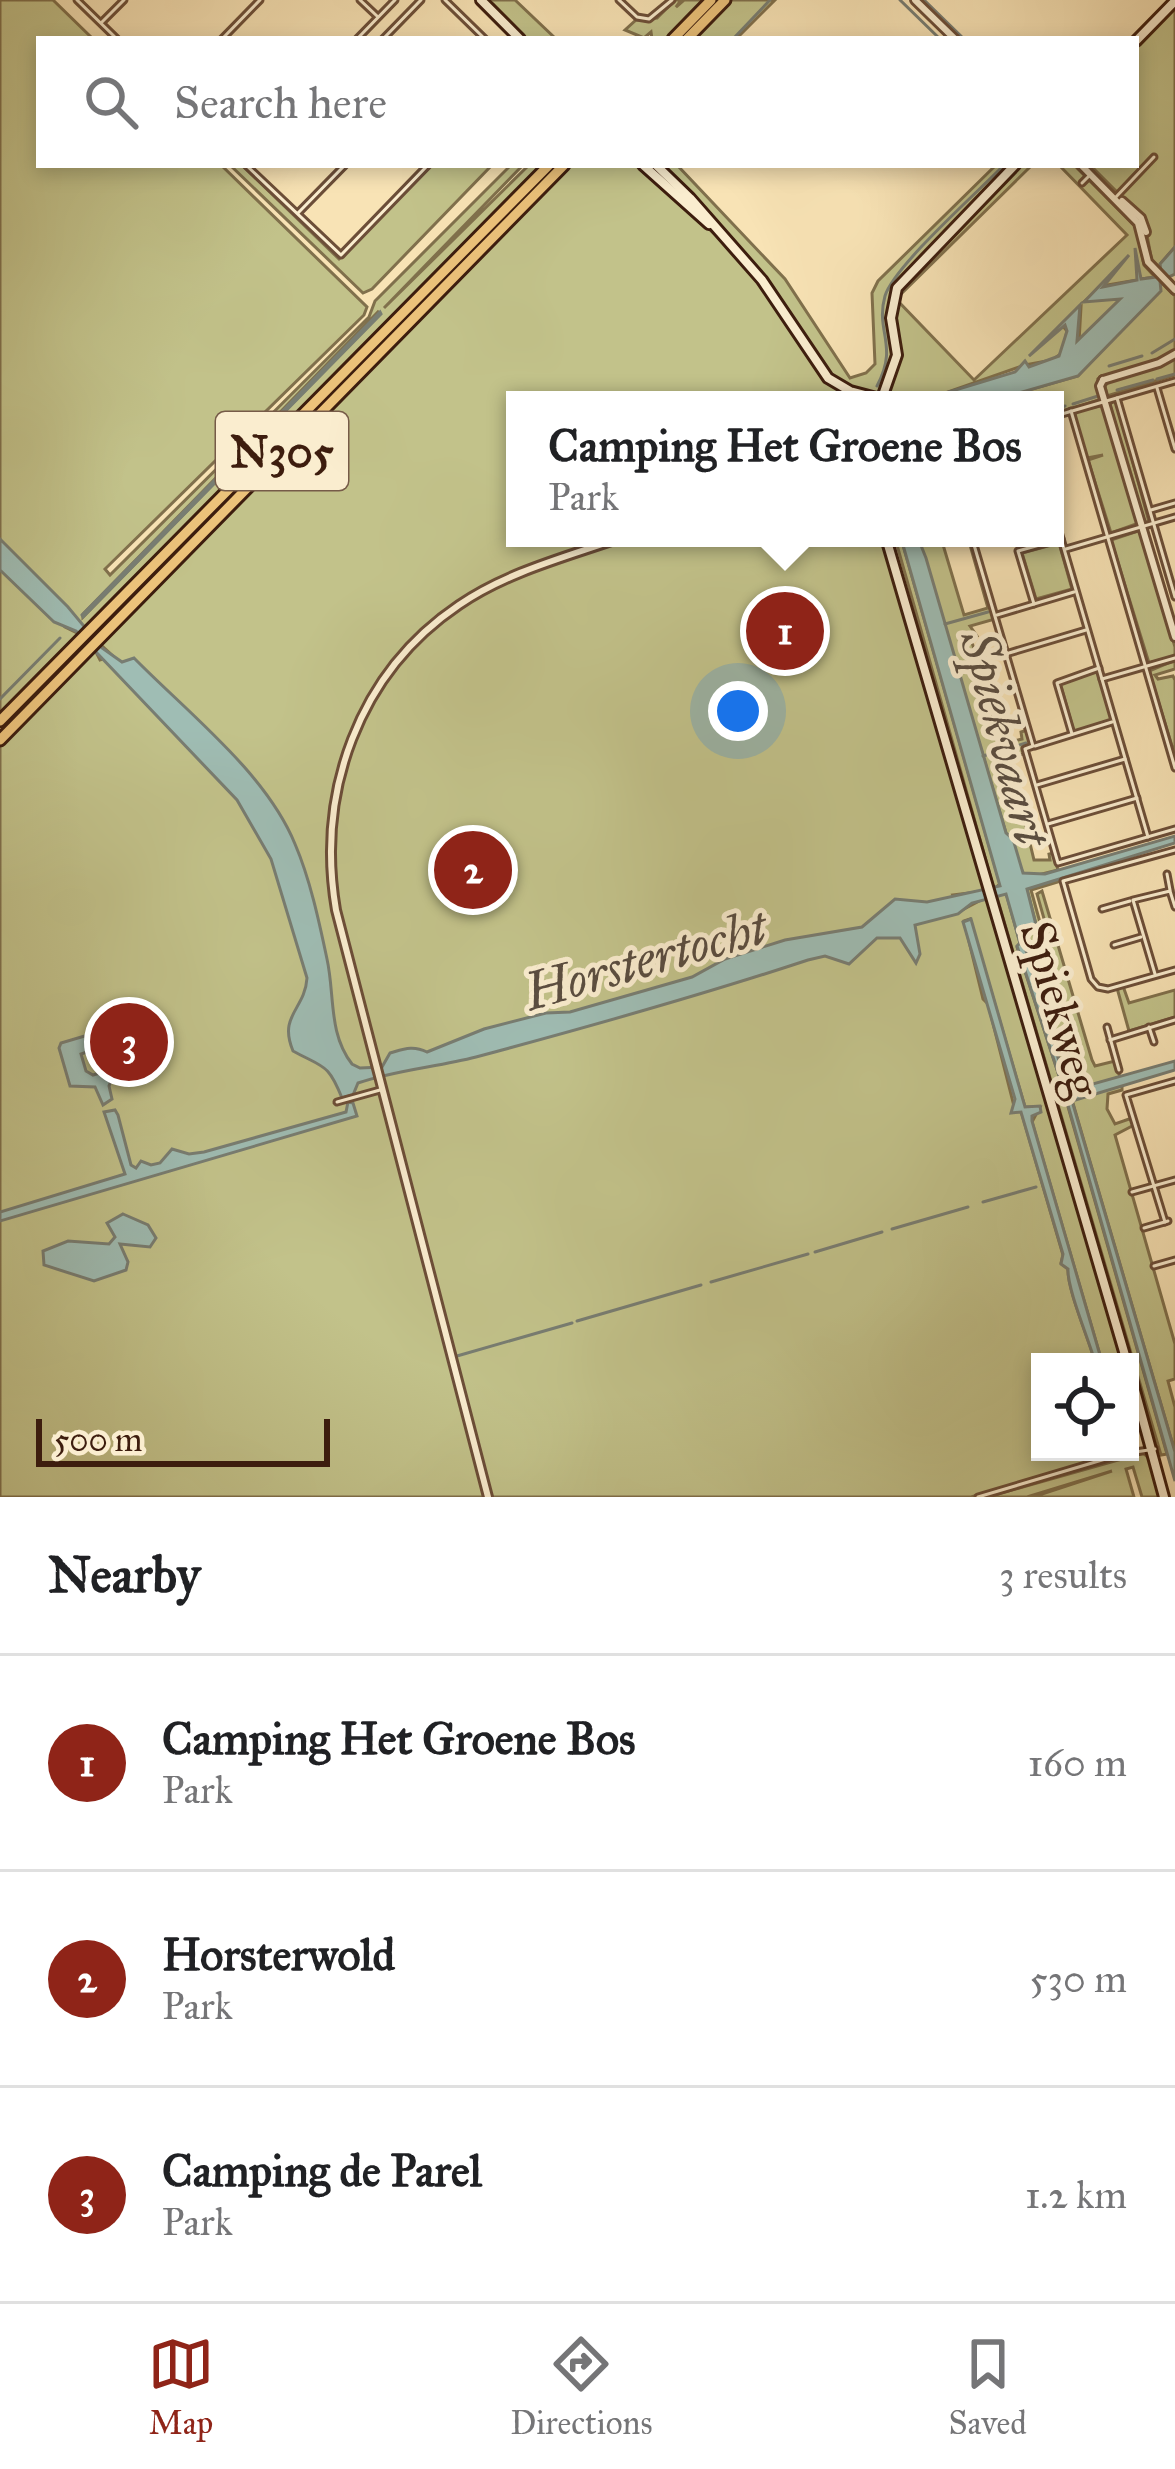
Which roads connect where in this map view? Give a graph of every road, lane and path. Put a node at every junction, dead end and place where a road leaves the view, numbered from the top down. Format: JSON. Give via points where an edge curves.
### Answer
{"nodes":[{"id":1,"x":77,"y":0,"type":"edge"},
{"id":2,"x":124,"y":0,"type":"edge"},
{"id":3,"x":260,"y":0,"type":"edge"},
{"id":4,"x":360,"y":0,"type":"edge"},
{"id":5,"x":395,"y":0,"type":"edge"},
{"id":6,"x":421,"y":0,"type":"edge"},
{"id":7,"x":445,"y":0,"type":"edge"},
{"id":8,"x":481,"y":0,"type":"edge"},
{"id":9,"x":619,"y":0,"type":"edge"},
{"id":10,"x":672,"y":0,"type":"edge"},
{"id":11,"x":711,"y":0,"type":"edge"},
{"id":12,"x":725,"y":0,"type":"edge"},
{"id":13,"x":915,"y":0,"type":"edge"},
{"id":14,"x":1175,"y":1,"type":"edge"},
{"id":15,"x":379,"y":17,"type":"junction"},
{"id":16,"x":101,"y":23,"type":"junction"},
{"id":17,"x":477,"y":32,"type":"junction"},
{"id":18,"x":114,"y":36,"type":"edge"},
{"id":19,"x":225,"y":36,"type":"edge"},
{"id":20,"x":360,"y":36,"type":"edge"},
{"id":21,"x":386,"y":36,"type":"edge"},
{"id":22,"x":473,"y":36,"type":"edge"},
{"id":23,"x":482,"y":36,"type":"edge"},
{"id":24,"x":518,"y":36,"type":"edge"},
{"id":25,"x":676,"y":36,"type":"edge"},
{"id":26,"x":690,"y":36,"type":"edge"},
{"id":27,"x":952,"y":36,"type":"edge"},
{"id":28,"x":1139,"y":38,"type":"edge"},
{"id":29,"x":1154,"y":158,"type":"dead end"},
{"id":30,"x":249,"y":168,"type":"edge"},
{"id":31,"x":257,"y":168,"type":"edge"},
{"id":32,"x":342,"y":168,"type":"edge"},
{"id":33,"x":425,"y":168,"type":"edge"},
{"id":34,"x":546,"y":168,"type":"edge"},
{"id":35,"x":561,"y":168,"type":"edge"},
{"id":36,"x":646,"y":168,"type":"edge"},
{"id":37,"x":659,"y":168,"type":"edge"},
{"id":38,"x":1013,"y":168,"type":"edge"},
{"id":39,"x":1086,"y":168,"type":"edge"},
{"id":40,"x":254,"y":172,"type":"junction"},
{"id":41,"x":1092,"y":174,"type":"junction"},
{"id":42,"x":1082,"y":183,"type":"dead end"},
{"id":43,"x":1116,"y":197,"type":"junction"},
{"id":44,"x":297,"y":214,"type":"junction"},
{"id":45,"x":716,"y":229,"type":"junction"},
{"id":46,"x":1175,"y":288,"type":"edge"},
{"id":47,"x":1175,"y":353,"type":"edge"},
{"id":48,"x":1175,"y":381,"type":"edge"},
{"id":49,"x":1156,"y":386,"type":"junction"},
{"id":50,"x":850,"y":391,"type":"edge"},
{"id":51,"x":880,"y":391,"type":"edge"},
{"id":52,"x":1109,"y":400,"type":"junction"},
{"id":53,"x":1071,"y":411,"type":"junction"},
{"id":54,"x":1064,"y":413,"type":"edge"},
{"id":55,"x":1172,"y":423,"type":"edge"},
{"id":56,"x":1175,"y":449,"type":"edge"},
{"id":57,"x":1175,"y":503,"type":"edge"},
{"id":58,"x":1150,"y":511,"type":"junction"},
{"id":59,"x":1175,"y":517,"type":"edge"},
{"id":60,"x":1153,"y":523,"type":"junction"},
{"id":61,"x":1143,"y":526,"type":"junction"},
{"id":62,"x":1108,"y":536,"type":"junction"},
{"id":63,"x":595,"y":547,"type":"edge"},
{"id":64,"x":889,"y":547,"type":"edge"},
{"id":65,"x":975,"y":547,"type":"edge"},
{"id":66,"x":1032,"y":547,"type":"edge"},
{"id":67,"x":1063,"y":547,"type":"edge"},
{"id":68,"x":1064,"y":550,"type":"junction"},
{"id":69,"x":1175,"y":562,"type":"edge"},
{"id":70,"x":1166,"y":565,"type":"junction"},
{"id":71,"x":1076,"y":591,"type":"junction"},
{"id":72,"x":1175,"y":597,"type":"edge"},
{"id":73,"x":1034,"y":604,"type":"junction"},
{"id":74,"x":995,"y":615,"type":"junction"},
{"id":75,"x":1088,"y":629,"type":"junction"},
{"id":76,"x":1175,"y":637,"type":"edge"},
{"id":77,"x":1007,"y":654,"type":"junction"},
{"id":78,"x":1175,"y":658,"type":"edge"},
{"id":79,"x":1145,"y":666,"type":"junction"},
{"id":80,"x":1099,"y":668,"type":"junction"},
{"id":81,"x":1102,"y":679,"type":"junction"},
{"id":82,"x":0,"y":721,"type":"edge"},
{"id":83,"x":1114,"y":721,"type":"junction"},
{"id":84,"x":1072,"y":734,"type":"junction"},
{"id":85,"x":0,"y":740,"type":"edge"},
{"id":86,"x":1033,"y":746,"type":"junction"},
{"id":87,"x":1126,"y":759,"type":"junction"},
{"id":88,"x":1175,"y":768,"type":"edge"},
{"id":89,"x":1035,"y":786,"type":"junction"},
{"id":90,"x":1137,"y":798,"type":"junction"},
{"id":91,"x":1046,"y":824,"type":"junction"},
{"id":92,"x":1175,"y":829,"type":"edge"},
{"id":93,"x":1148,"y":837,"type":"junction"},
{"id":94,"x":1175,"y":850,"type":"edge"},
{"id":95,"x":1167,"y":874,"type":"dead end"},
{"id":96,"x":1170,"y":891,"type":"junction"},
{"id":97,"x":1133,"y":900,"type":"junction"},
{"id":98,"x":1175,"y":907,"type":"edge"},
{"id":99,"x":1102,"y":909,"type":"dead end"},
{"id":100,"x":1144,"y":937,"type":"junction"},
{"id":101,"x":1114,"y":945,"type":"dead end"},
{"id":102,"x":1175,"y":970,"type":"edge"},
{"id":103,"x":1155,"y":975,"type":"junction"},
{"id":104,"x":1173,"y":1020,"type":"edge"},
{"id":105,"x":1149,"y":1027,"type":"junction"},
{"id":106,"x":1106,"y":1028,"type":"dead end"},
{"id":107,"x":1175,"y":1034,"type":"edge"},
{"id":108,"x":1110,"y":1040,"type":"junction"},
{"id":109,"x":1154,"y":1042,"type":"dead end"},
{"id":110,"x":1119,"y":1070,"type":"dead end"},
{"id":111,"x":1175,"y":1081,"type":"edge"},
{"id":112,"x":382,"y":1089,"type":"junction"},
{"id":113,"x":338,"y":1102,"type":"dead end"},
{"id":114,"x":1175,"y":1180,"type":"edge"},
{"id":115,"x":1154,"y":1185,"type":"junction"},
{"id":116,"x":1132,"y":1192,"type":"dead end"},
{"id":117,"x":1144,"y":1228,"type":"dead end"},
{"id":118,"x":1175,"y":1260,"type":"edge"},
{"id":119,"x":1154,"y":1266,"type":"dead end"},
{"id":120,"x":1124,"y":1353,"type":"edge"},
{"id":121,"x":1139,"y":1403,"type":"edge"},
{"id":122,"x":1152,"y":1447,"type":"junction"},
{"id":123,"x":1139,"y":1450,"type":"edge"},
{"id":124,"x":1099,"y":1461,"type":"edge"},
{"id":125,"x":488,"y":1497,"type":"edge"},
{"id":126,"x":978,"y":1497,"type":"edge"},
{"id":127,"x":1166,"y":1497,"type":"edge"}],
"edges":[{"from":1,"to":16,"type":"street"},
{"from":2,"to":16,"type":"street"},
{"from":3,"to":19,"type":"street"},
{"from":4,"to":15,"type":"street"},
{"from":5,"to":15,"type":"street"},
{"from":6,"to":21,"type":"street"},
{"from":7,"to":17,"type":"street"},
{"from":8,"to":24,"type":"main road"},
{"from":9,"to":10,"type":"street","via":[[642,19]]},
{"from":11,"to":25,"type":"highway"},
{"from":12,"to":26,"type":"highway"},
{"from":13,"to":27,"type":"street"},
{"from":14,"to":28,"type":"main road"},
{"from":15,"to":20,"type":"street"},
{"from":16,"to":18,"type":"street"},
{"from":17,"to":22,"type":"street"},
{"from":17,"to":23,"type":"street"},
{"from":29,"to":43,"type":"street"},
{"from":30,"to":40,"type":"street"},
{"from":31,"to":40,"type":"street"},
{"from":32,"to":44,"type":"street"},
{"from":33,"to":44,"type":"street","via":[[341,255]]},
{"from":34,"to":82,"type":"highway","number":"N305"},
{"from":35,"to":85,"type":"highway","number":"N305"},
{"from":36,"to":45,"type":"main road"},
{"from":37,"to":45,"type":"main road"},
{"from":38,"to":51,"type":"main road","via":[[897,288],[897,355]]},
{"from":39,"to":41,"type":"street"},
{"from":40,"to":44,"type":"street"},
{"from":41,"to":42,"type":"street"},
{"from":41,"to":43,"type":"street"},
{"from":43,"to":46,"type":"street","via":[[1141,218],[1149,256]]},
{"from":45,"to":50,"type":"main road","via":[[828,377]]},
{"from":47,"to":52,"type":"street","via":[[1103,380]]},
{"from":48,"to":49,"type":"street"},
{"from":49,"to":52,"type":"street"},
{"from":49,"to":55,"type":"street"},
{"from":52,"to":53,"type":"street"},
{"from":52,"to":58,"type":"street"},
{"from":52,"to":61,"type":"street"},
{"from":53,"to":54,"type":"street"},
{"from":53,"to":62,"type":"street"},
{"from":55,"to":56,"type":"street"},
{"from":57,"to":58,"type":"street"},
{"from":58,"to":60,"type":"street"},
{"from":59,"to":60,"type":"street"},
{"from":60,"to":61,"type":"street"},
{"from":60,"to":70,"type":"street"},
{"from":61,"to":62,"type":"street"},
{"from":61,"to":76,"type":"street"},
{"from":62,"to":68,"type":"street"},
{"from":62,"to":79,"type":"street"},
{"from":63,"to":112,"type":"street","via":[[460,604],[398,660],[355,729],[334,796],[331,877]]},
{"from":64,"to":120,"type":"main road","name":"Spiekweg"},
{"from":65,"to":74,"type":"street"},
{"from":66,"to":73,"type":"street","via":[[1018,551]]},
{"from":67,"to":68,"type":"street"},
{"from":68,"to":71,"type":"street"},
{"from":69,"to":70,"type":"street"},
{"from":70,"to":72,"type":"street"},
{"from":71,"to":73,"type":"street"},
{"from":71,"to":75,"type":"street"},
{"from":73,"to":74,"type":"street"},
{"from":74,"to":77,"type":"street"},
{"from":75,"to":77,"type":"street"},
{"from":75,"to":80,"type":"street"},
{"from":77,"to":86,"type":"street"},
{"from":78,"to":79,"type":"street"},
{"from":79,"to":81,"type":"street"},
{"from":79,"to":88,"type":"street"},
{"from":80,"to":81,"type":"street"},
{"from":80,"to":84,"type":"street","via":[[1058,680]]},
{"from":81,"to":83,"type":"street"},
{"from":83,"to":84,"type":"street"},
{"from":83,"to":87,"type":"street"},
{"from":84,"to":86,"type":"street"},
{"from":86,"to":89,"type":"street","via":[[1025,748]]},
{"from":87,"to":89,"type":"street"},
{"from":87,"to":90,"type":"street"},
{"from":89,"to":91,"type":"street"},
{"from":90,"to":91,"type":"street"},
{"from":90,"to":93,"type":"street"},
{"from":91,"to":93,"type":"street","via":[[1058,863]]},
{"from":92,"to":93,"type":"street"},
{"from":94,"to":103,"type":"street","via":[[1064,881],[1098,987]]},
{"from":95,"to":96,"type":"street"},
{"from":96,"to":97,"type":"street"},
{"from":96,"to":98,"type":"street"},
{"from":97,"to":99,"type":"street"},
{"from":97,"to":100,"type":"street"},
{"from":100,"to":101,"type":"street"},
{"from":100,"to":103,"type":"street"},
{"from":102,"to":103,"type":"street"},
{"from":104,"to":105,"type":"street"},
{"from":104,"to":107,"type":"street"},
{"from":105,"to":108,"type":"street"},
{"from":105,"to":109,"type":"street"},
{"from":106,"to":108,"type":"street"},
{"from":108,"to":110,"type":"street"},
{"from":111,"to":115,"type":"street","via":[[1126,1095]]},
{"from":112,"to":113,"type":"street"},
{"from":112,"to":125,"type":"street"},
{"from":114,"to":115,"type":"street"},
{"from":115,"to":116,"type":"street"},
{"from":115,"to":117,"type":"street","via":[[1167,1222]]},
{"from":118,"to":119,"type":"street"},
{"from":121,"to":122,"type":"main road"},
{"from":122,"to":123,"type":"street"},
{"from":122,"to":127,"type":"main road"},
{"from":124,"to":126,"type":"street"}]}
